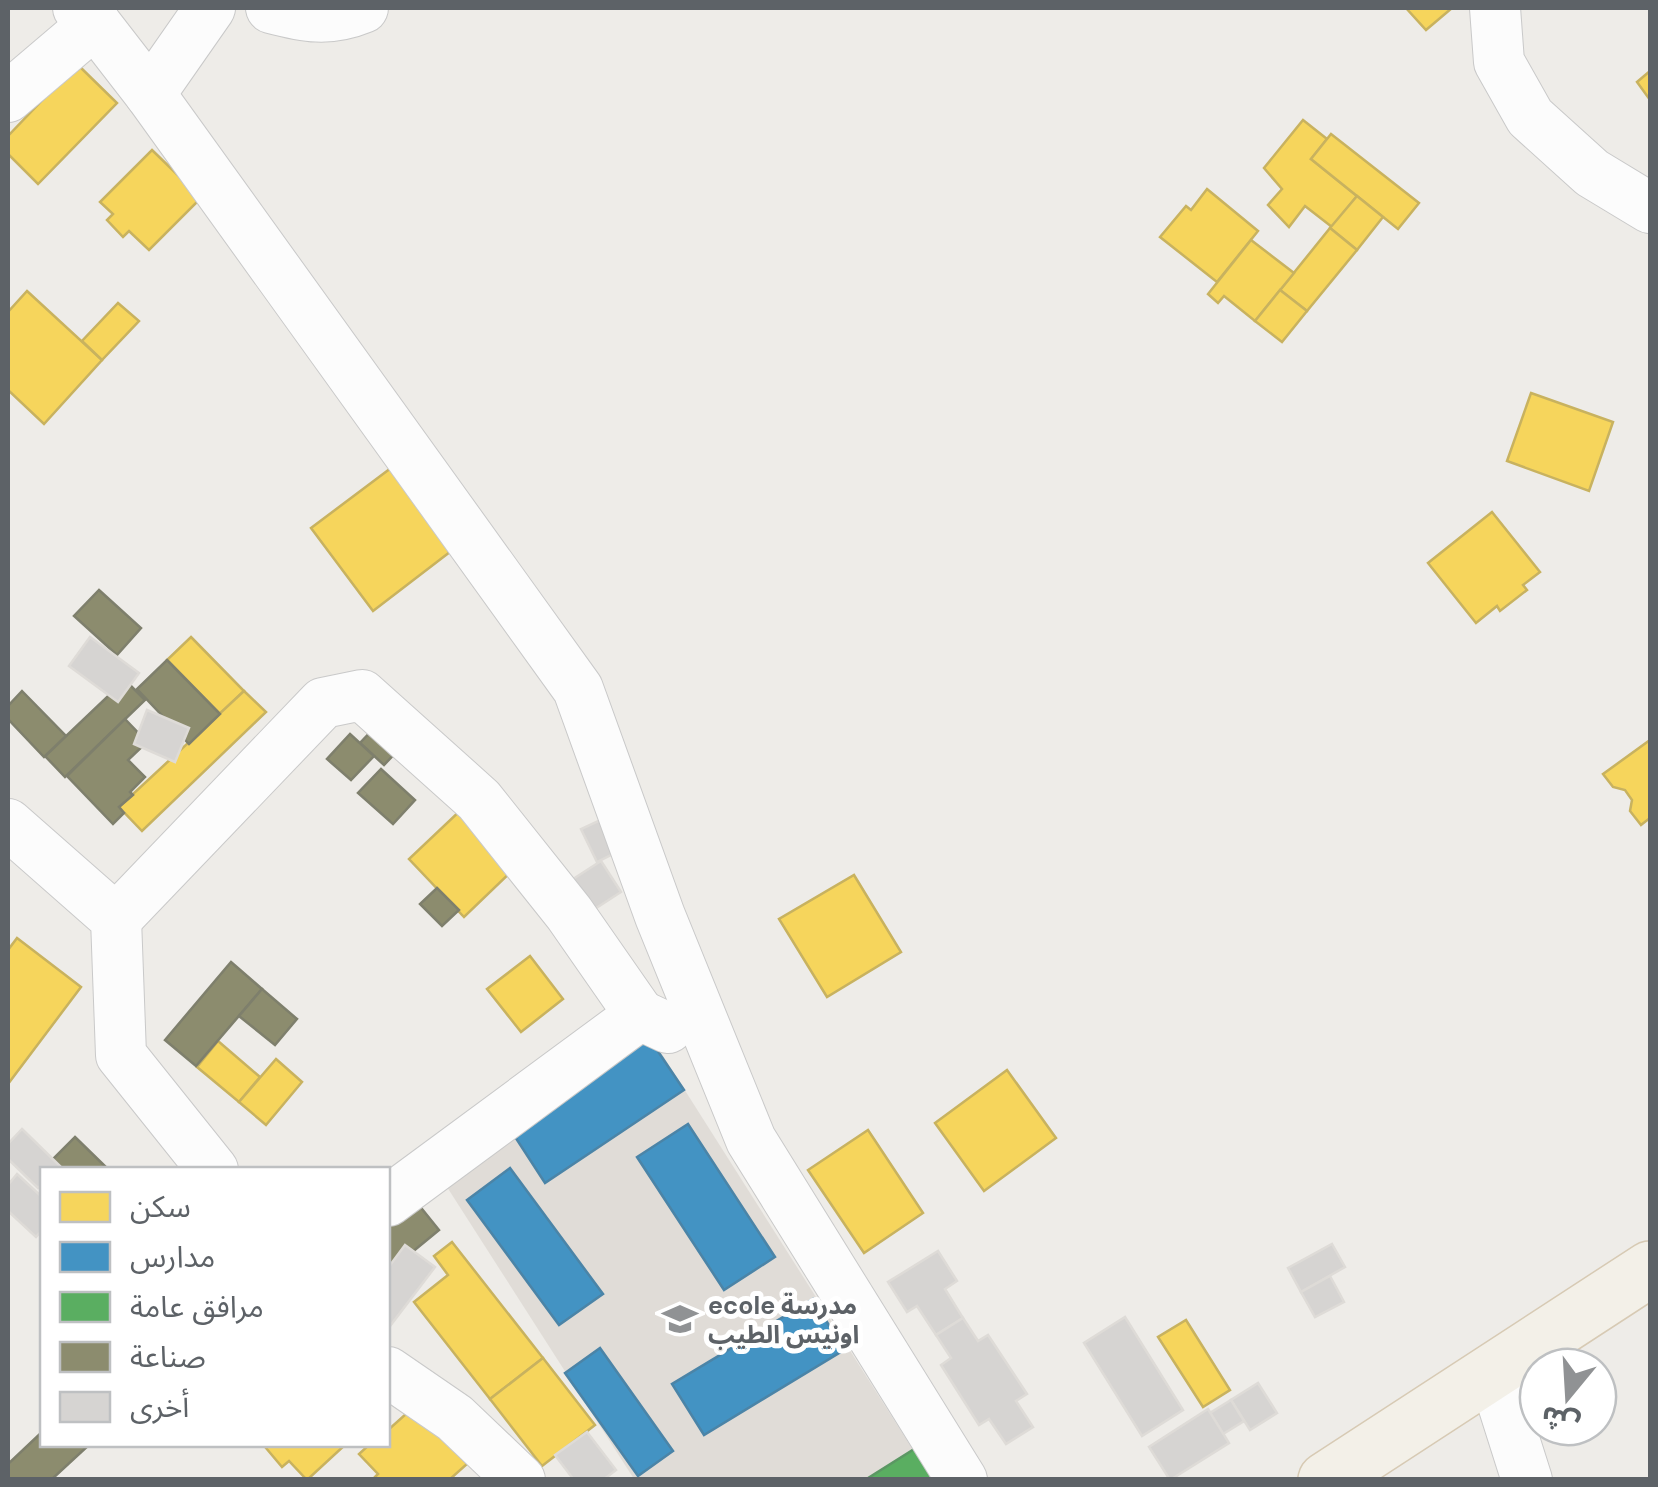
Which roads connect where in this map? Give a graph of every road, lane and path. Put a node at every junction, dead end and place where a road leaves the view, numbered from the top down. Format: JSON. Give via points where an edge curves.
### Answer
{"nodes":[{"id":1,"x":210,"y":8,"type":"edge"},
{"id":2,"x":271,"y":8,"type":"edge"},
{"id":3,"x":363,"y":8,"type":"edge"},
{"id":4,"x":1495,"y":8,"type":"edge"},
{"id":5,"x":87,"y":15,"type":"edge"},
{"id":6,"x":150,"y":94,"type":"junction"},
{"id":7,"x":8,"y":96,"type":"edge"},
{"id":8,"x":1650,"y":208,"type":"edge"},
{"id":9,"x":8,"y":824,"type":"edge"},
{"id":10,"x":116,"y":919,"type":"junction"},
{"id":11,"x":640,"y":1015,"type":"junction"},
{"id":12,"x":714,"y":1048,"type":"junction"},
{"id":13,"x":211,"y":1167,"type":"edge"},
{"id":14,"x":390,"y":1200,"type":"edge"},
{"id":15,"x":1650,"y":1269,"type":"edge"},
{"id":16,"x":390,"y":1373,"type":"edge"},
{"id":17,"x":1493,"y":1373,"type":"junction"},
{"id":18,"x":520,"y":1480,"type":"edge"},
{"id":19,"x":962,"y":1480,"type":"edge"},
{"id":20,"x":1326,"y":1480,"type":"edge"},
{"id":21,"x":1528,"y":1480,"type":"edge"}],
"edges":[{"from":1,"to":6,"type":"street"},
{"from":2,"to":3,"type":"street","via":[[315,19]]},
{"from":4,"to":8,"type":"street","via":[[1499,62],[1530,117],[1592,173]]},
{"from":5,"to":6,"type":"street"},
{"from":5,"to":7,"type":"street"},
{"from":6,"to":12,"type":"street","via":[[578,689]]},
{"from":9,"to":10,"type":"street"},
{"from":10,"to":11,"type":"street","via":[[323,704],[362,695],[478,800]]},
{"from":10,"to":13,"type":"street","via":[[121,1055]]},
{"from":11,"to":12,"type":"street"},
{"from":11,"to":14,"type":"street"},
{"from":12,"to":19,"type":"street","via":[[751,1140]]},
{"from":15,"to":17,"type":"main road"},
{"from":16,"to":18,"type":"street","via":[[454,1418]]},
{"from":17,"to":20,"type":"main road"},
{"from":17,"to":21,"type":"street"}]}
